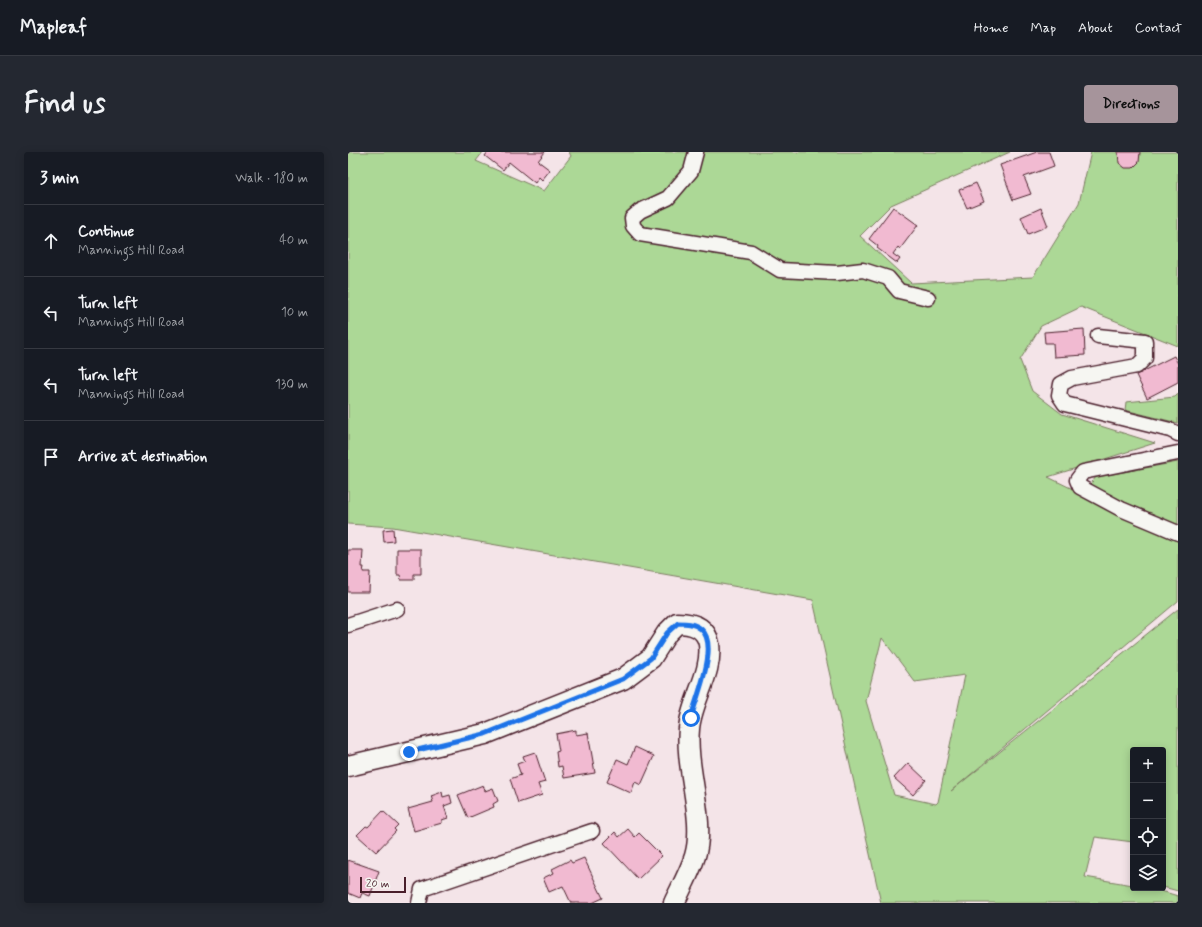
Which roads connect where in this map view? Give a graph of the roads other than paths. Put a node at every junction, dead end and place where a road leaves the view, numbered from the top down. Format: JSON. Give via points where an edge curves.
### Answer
{"nodes":[{"id":1,"x":696,"y":152,"type":"edge"},
{"id":2,"x":928,"y":298,"type":"dead end"},
{"id":3,"x":1098,"y":336,"type":"dead end"},
{"id":4,"x":1178,"y":434,"type":"edge"},
{"id":5,"x":1178,"y":453,"type":"edge"},
{"id":6,"x":1178,"y":533,"type":"edge"},
{"id":7,"x":397,"y":609,"type":"dead end"},
{"id":8,"x":348,"y":625,"type":"edge"},
{"id":9,"x":348,"y":766,"type":"edge"},
{"id":10,"x":592,"y":831,"type":"dead end"},
{"id":11,"x":419,"y":903,"type":"edge"},
{"id":12,"x":674,"y":903,"type":"edge"}],
"edges":[{"from":1,"to":2,"type":"street","via":[[691,171],[668,198],[640,211],[632,218],[633,226],[640,234],[751,252],[780,270],[837,273],[863,270],[888,278],[899,291]]},
{"from":3,"to":4,"type":"street","via":[[1145,341],[1145,358],[1136,366],[1072,378],[1061,384],[1059,395],[1065,404]]},
{"from":5,"to":6,"type":"street","via":[[1083,472],[1077,480],[1080,487],[1122,509]]},
{"from":7,"to":8,"type":"street"},
{"from":9,"to":12,"type":"main road","via":[[485,734],[623,679],[651,658],[667,633],[678,623],[691,623],[702,629],[708,644],[707,667],[689,728],[688,751],[698,827],[695,855]]},
{"from":10,"to":11,"type":"street","via":[[422,889]]}]}
